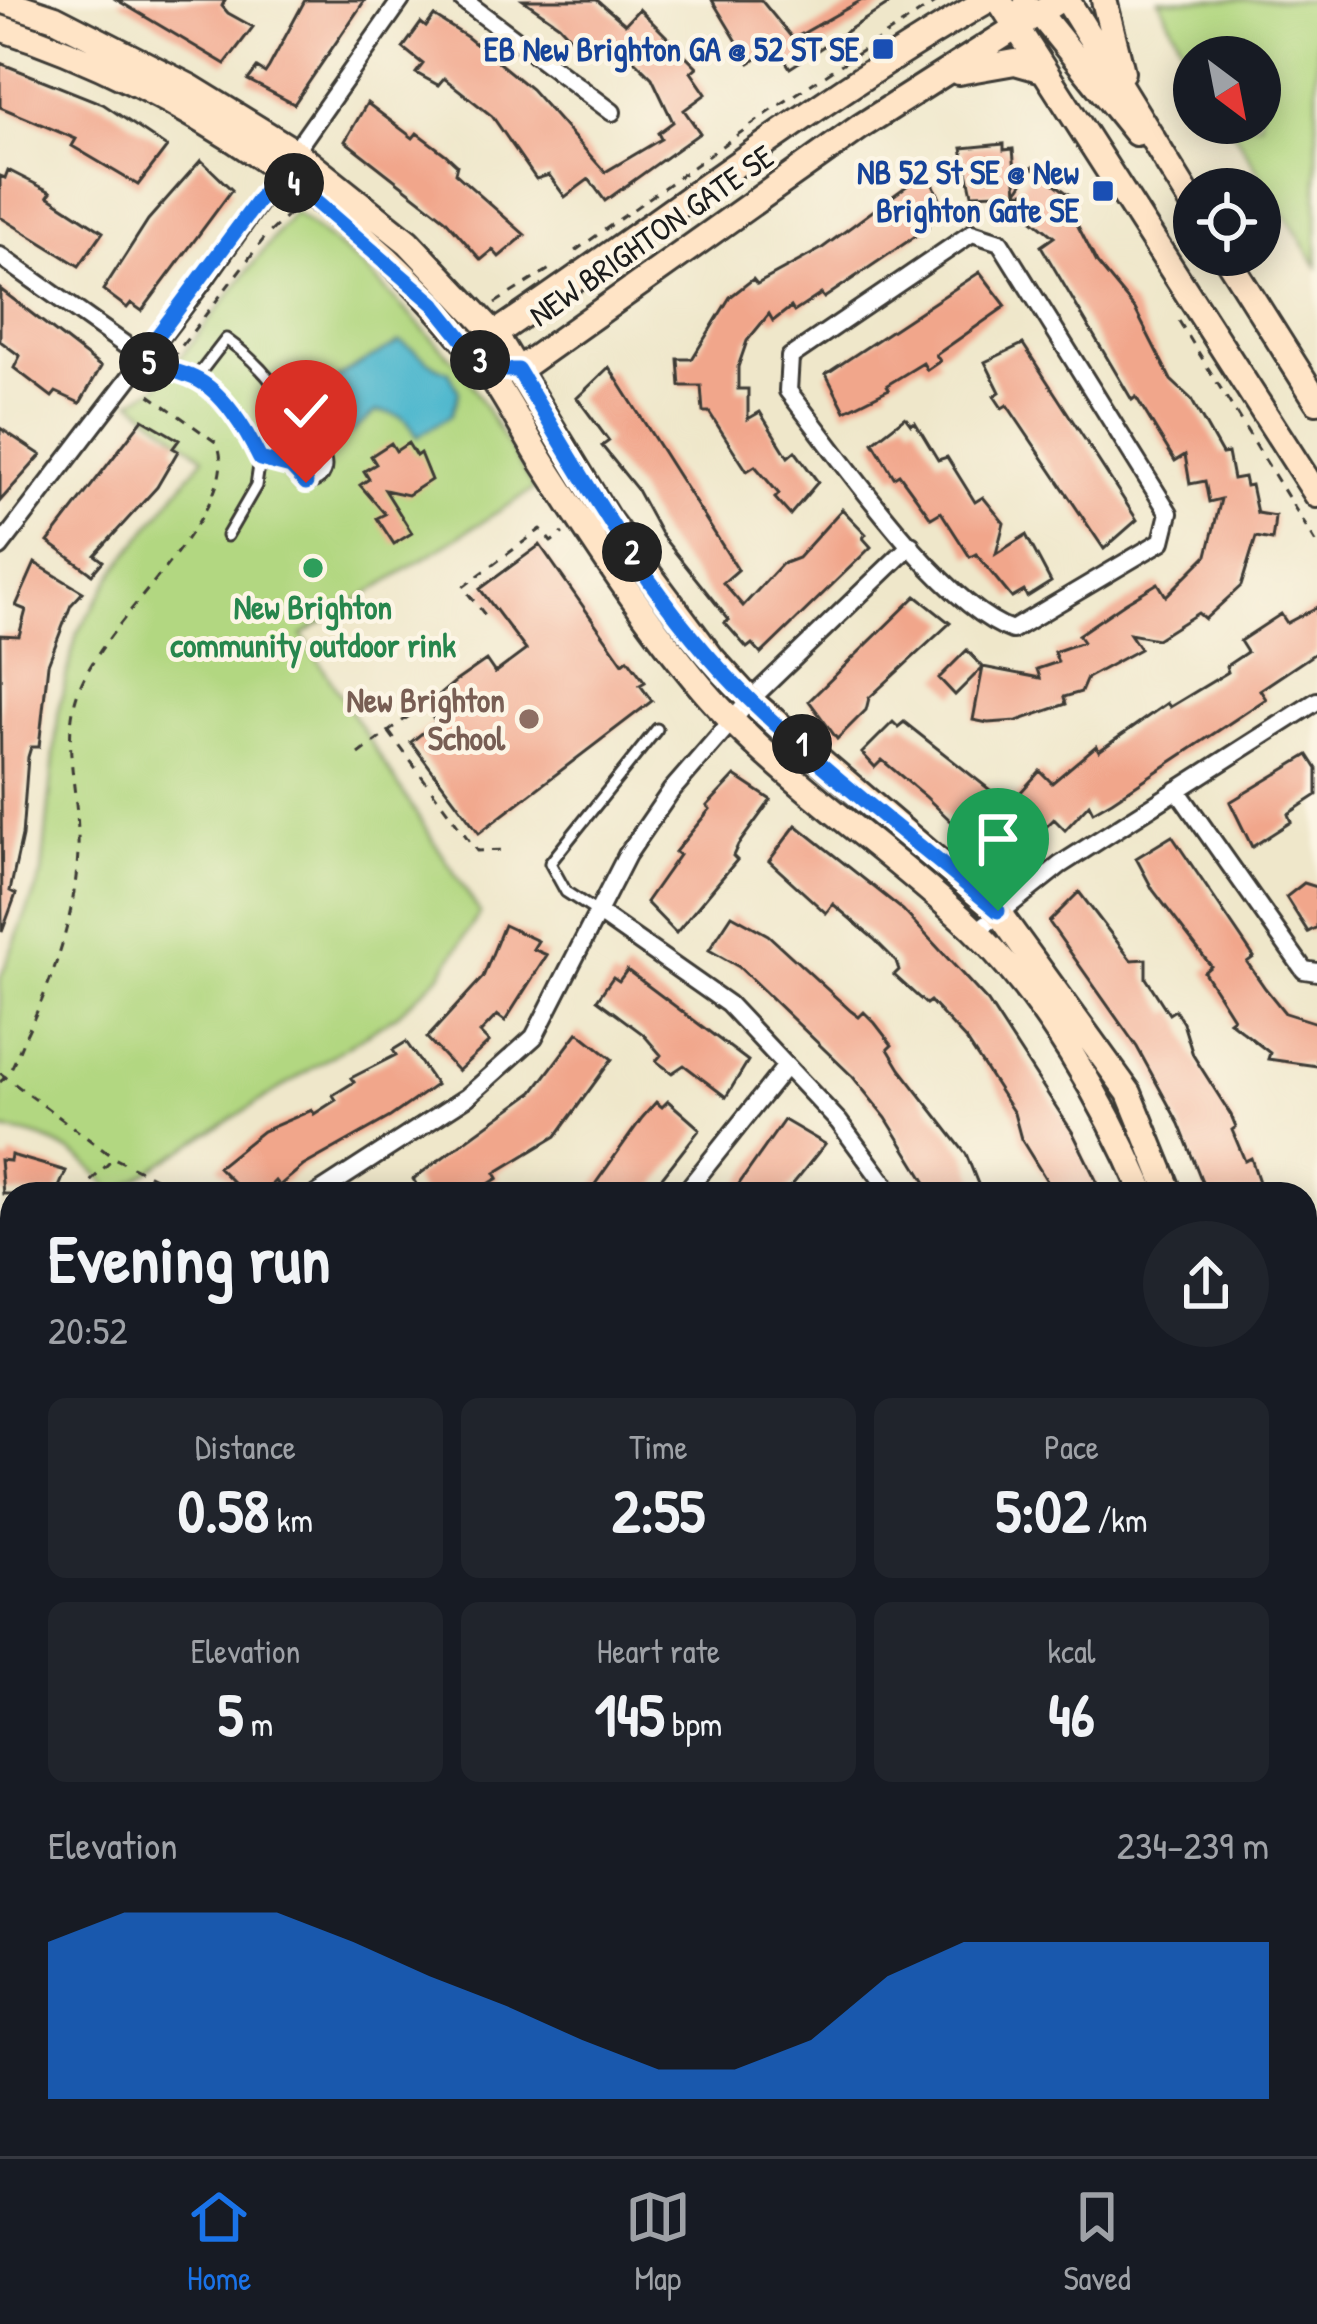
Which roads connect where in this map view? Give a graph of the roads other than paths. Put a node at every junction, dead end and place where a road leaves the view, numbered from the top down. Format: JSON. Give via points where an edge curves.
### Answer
{"nodes":[{"id":1,"x":0,"y":0,"type":"edge"},
{"id":2,"x":401,"y":0,"type":"edge"},
{"id":3,"x":463,"y":0,"type":"edge"},
{"id":4,"x":988,"y":0,"type":"edge"},
{"id":5,"x":1003,"y":0,"type":"edge"},
{"id":6,"x":1104,"y":0,"type":"edge"},
{"id":7,"x":1055,"y":4,"type":"edge"},
{"id":8,"x":947,"y":7,"type":"edge"},
{"id":9,"x":0,"y":28,"type":"edge"},
{"id":10,"x":1017,"y":28,"type":"junction"},
{"id":11,"x":1043,"y":70,"type":"junction"},
{"id":12,"x":944,"y":75,"type":"junction"},
{"id":13,"x":1130,"y":97,"type":"junction"},
{"id":14,"x":613,"y":112,"type":"dead end"},
{"id":15,"x":288,"y":161,"type":"junction"},
{"id":16,"x":1171,"y":169,"type":"junction"},
{"id":17,"x":1173,"y":172,"type":"edge"},
{"id":18,"x":0,"y":256,"type":"edge"},
{"id":19,"x":1238,"y":276,"type":"edge"},
{"id":20,"x":495,"y":334,"type":"junction"},
{"id":21,"x":142,"y":357,"type":"junction"},
{"id":22,"x":487,"y":370,"type":"junction"},
{"id":23,"x":518,"y":370,"type":"junction"},
{"id":24,"x":196,"y":378,"type":"junction"},
{"id":25,"x":1317,"y":400,"type":"edge"},
{"id":26,"x":305,"y":449,"type":"junction"},
{"id":27,"x":260,"y":459,"type":"junction"},
{"id":28,"x":291,"y":467,"type":"junction"},
{"id":29,"x":1317,"y":495,"type":"edge"},
{"id":30,"x":226,"y":536,"type":"dead end"},
{"id":31,"x":2,"y":537,"type":"edge"},
{"id":32,"x":911,"y":545,"type":"junction"},
{"id":33,"x":750,"y":700,"type":"junction"},
{"id":34,"x":1317,"y":701,"type":"edge"},
{"id":35,"x":732,"y":719,"type":"junction"},
{"id":36,"x":657,"y":729,"type":"dead end"},
{"id":37,"x":1177,"y":790,"type":"junction"},
{"id":38,"x":998,"y":911,"type":"junction"},
{"id":39,"x":600,"y":914,"type":"junction"},
{"id":40,"x":976,"y":932,"type":"junction"},
{"id":41,"x":1317,"y":972,"type":"edge"},
{"id":42,"x":786,"y":1066,"type":"junction"},
{"id":43,"x":336,"y":1182,"type":"edge"},
{"id":44,"x":694,"y":1182,"type":"edge"},
{"id":45,"x":883,"y":1182,"type":"edge"},
{"id":46,"x":1139,"y":1182,"type":"edge"},
{"id":47,"x":1165,"y":1182,"type":"edge"}],
"edges":[{"from":1,"to":15,"type":"street","via":[[125,51]]},
{"from":2,"to":15,"type":"street"},
{"from":3,"to":14,"type":"street"},
{"from":4,"to":8,"type":"street","name":"NEW BRIGHTON GATE SE"},
{"from":5,"to":7,"type":"street"},
{"from":5,"to":10,"type":"street"},
{"from":6,"to":13,"type":"street"},
{"from":7,"to":10,"type":"street","name":"NEW BRIGHTON GATE SE"},
{"from":7,"to":13,"type":"street"},
{"from":7,"to":16,"type":"street"},
{"from":8,"to":20,"type":"street","name":"NEW BRIGHTON GATE SE","via":[[858,79]]},
{"from":9,"to":15,"type":"street"},
{"from":10,"to":11,"type":"street"},
{"from":10,"to":12,"type":"street","name":"NEW BRIGHTON GATE SE"},
{"from":11,"to":12,"type":"street","via":[[1015,62]]},
{"from":11,"to":29,"type":"street"},
{"from":12,"to":23,"type":"street","name":"NEW BRIGHTON GATE SE"},
{"from":13,"to":16,"type":"street"},
{"from":15,"to":20,"type":"street","via":[[408,242]]},
{"from":15,"to":21,"type":"street"},
{"from":15,"to":22,"type":"street","via":[[434,304]]},
{"from":16,"to":17,"type":"street"},
{"from":18,"to":21,"type":"street"},
{"from":19,"to":25,"type":"street"},
{"from":20,"to":22,"type":"street","name":"NEW BRIGHTON GATE SE"},
{"from":20,"to":23,"type":"street"},
{"from":21,"to":24,"type":"lane","via":[[163,372]]},
{"from":21,"to":31,"type":"street"},
{"from":22,"to":23,"type":"street","name":"NEW BRIGHTON GATE SE"},
{"from":22,"to":35,"type":"street","via":[[599,549]]},
{"from":23,"to":33,"type":"street","via":[[607,518]]},
{"from":24,"to":26,"type":"lane","via":[[226,339],[282,394]]},
{"from":24,"to":27,"type":"lane","via":[[237,420]]},
{"from":26,"to":28,"type":"lane"},
{"from":26,"to":28,"type":"lane","via":[[321,454],[324,474],[306,483]]},
{"from":27,"to":28,"type":"lane"},
{"from":27,"to":30,"type":"lane","via":[[256,486]]},
{"from":32,"to":32,"type":"street","via":[[987,622],[1012,630],[1162,542],[1169,513],[1000,242],[972,232],[790,358],[788,391]]},
{"from":32,"to":33,"type":"street"},
{"from":33,"to":35,"type":"street"},
{"from":33,"to":38,"type":"street"},
{"from":34,"to":37,"type":"street"},
{"from":35,"to":39,"type":"street","via":[[627,855]]},
{"from":35,"to":40,"type":"street"},
{"from":36,"to":39,"type":"lane","via":[[550,863],[566,892]]},
{"from":37,"to":38,"type":"street"},
{"from":37,"to":41,"type":"street","via":[[1304,970]]},
{"from":38,"to":40,"type":"street"},
{"from":38,"to":47,"type":"street","via":[[1129,1094]]},
{"from":39,"to":42,"type":"street","via":[[728,1004]]},
{"from":39,"to":43,"type":"street","via":[[534,1037],[467,1097]]},
{"from":40,"to":46,"type":"street","via":[[1066,1047]]},
{"from":42,"to":44,"type":"street"},
{"from":42,"to":45,"type":"street"}]}
